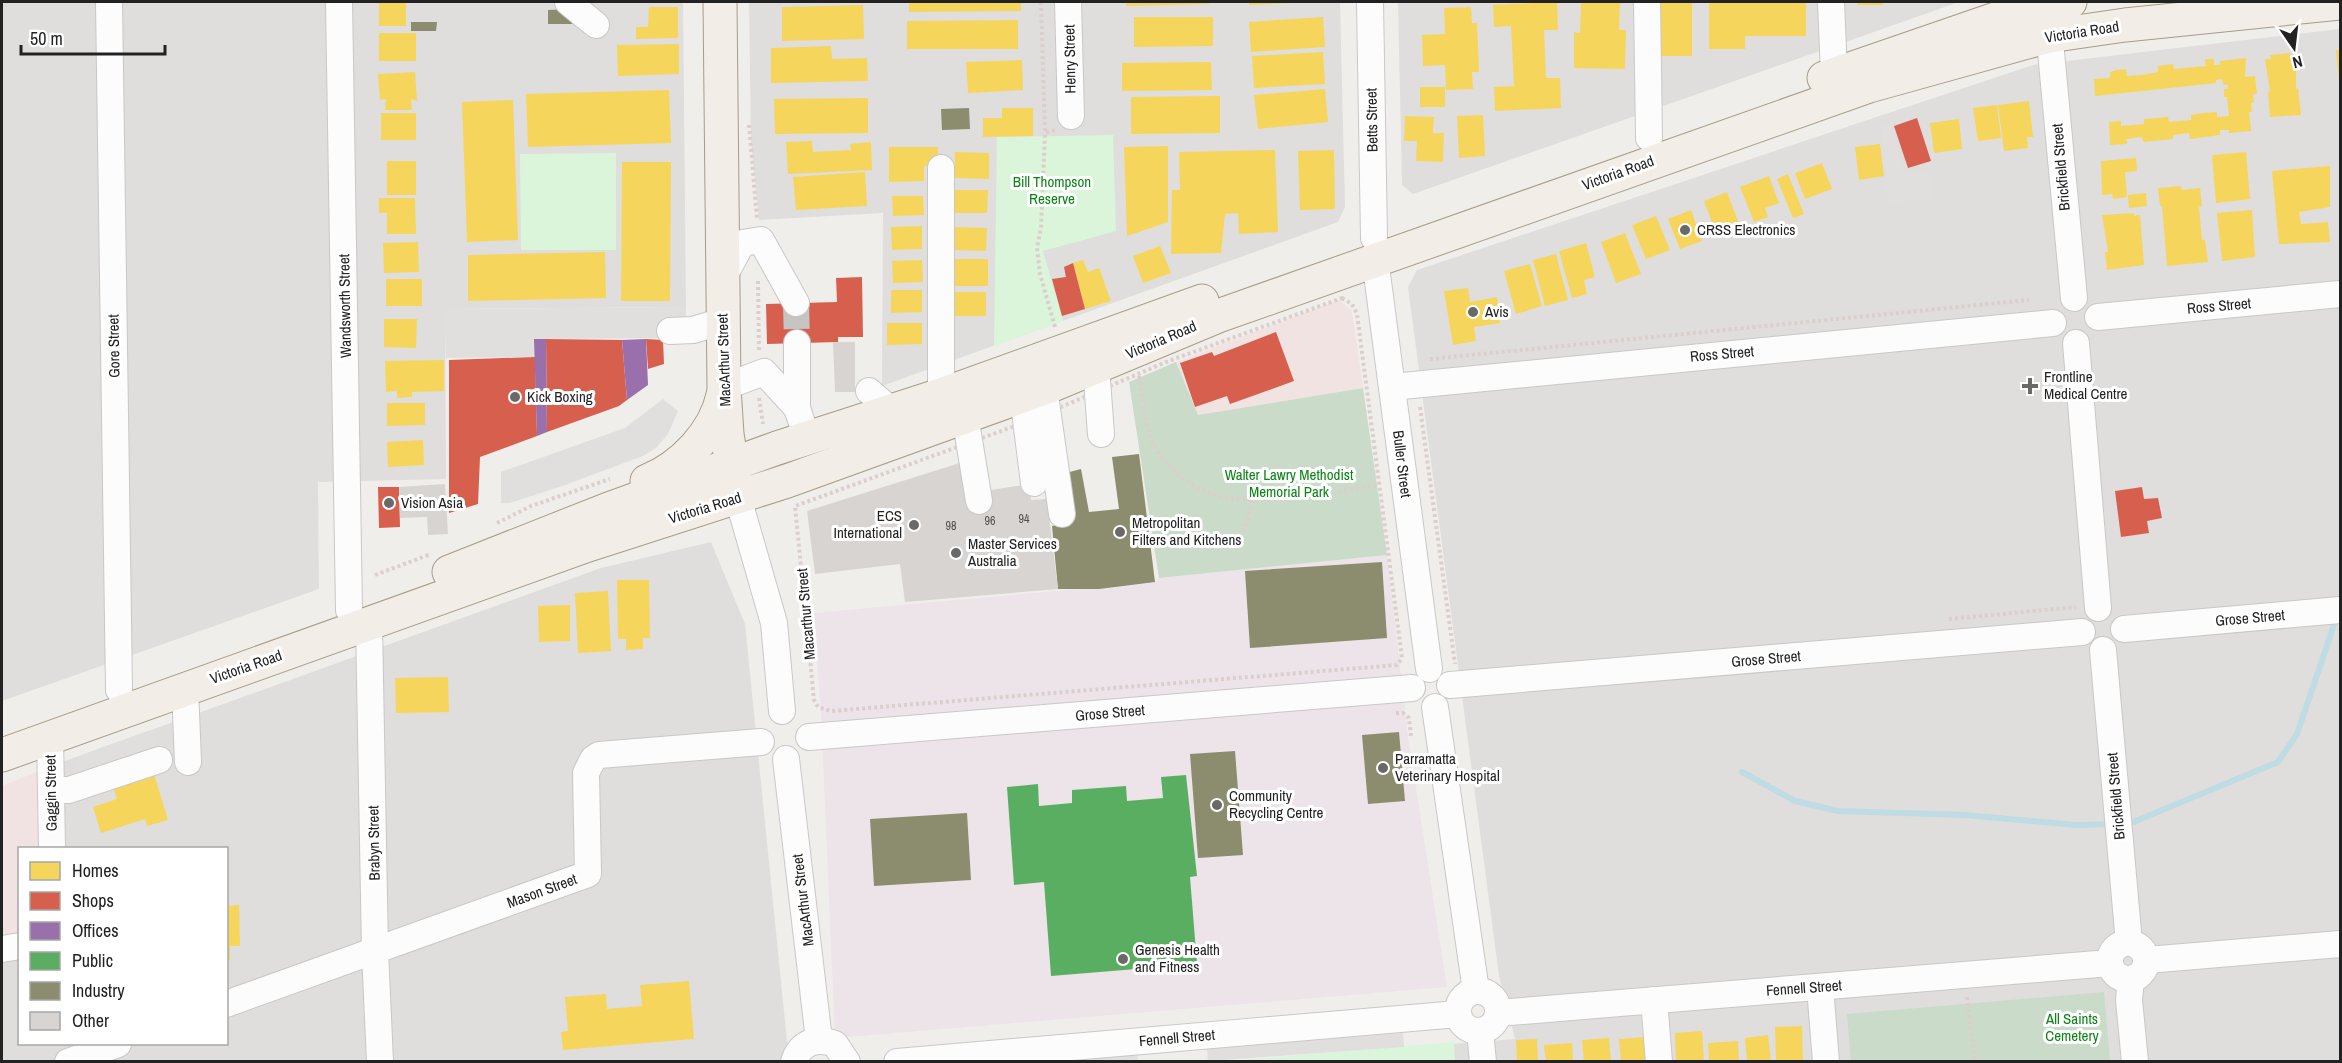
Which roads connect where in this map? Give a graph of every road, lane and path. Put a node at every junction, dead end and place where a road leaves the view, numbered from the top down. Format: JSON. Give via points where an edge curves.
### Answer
{"nodes":[{"id":1,"x":109,"y":2,"type":"edge"},
{"id":2,"x":339,"y":2,"type":"edge"},
{"id":3,"x":568,"y":2,"type":"edge"},
{"id":4,"x":720,"y":2,"type":"edge"},
{"id":5,"x":1041,"y":2,"type":"edge"},
{"id":6,"x":1068,"y":2,"type":"edge"},
{"id":7,"x":1370,"y":2,"type":"edge"},
{"id":8,"x":1647,"y":2,"type":"edge"},
{"id":9,"x":1831,"y":2,"type":"edge"},
{"id":10,"x":2340,"y":3,"type":"edge"},
{"id":11,"x":2053,"y":11,"type":"edge"},
{"id":12,"x":596,"y":25,"type":"dead end"},
{"id":13,"x":1834,"y":74,"type":"junction"},
{"id":14,"x":1071,"y":116,"type":"joint"},
{"id":15,"x":749,"y":121,"type":"dead end"},
{"id":16,"x":1045,"y":133,"type":"junction"},
{"id":17,"x":1649,"y":138,"type":"junction"},
{"id":18,"x":941,"y":168,"type":"dead end"},
{"id":19,"x":758,"y":241,"type":"junction"},
{"id":20,"x":1375,"y":248,"type":"junction"},
{"id":21,"x":722,"y":281,"type":"junction"},
{"id":22,"x":2340,"y":294,"type":"edge"},
{"id":23,"x":1342,"y":298,"type":"dead end"},
{"id":24,"x":2074,"y":298,"type":"junction"},
{"id":25,"x":2029,"y":300,"type":"dead end"},
{"id":26,"x":796,"y":303,"type":"tunnel mouth"},
{"id":27,"x":2098,"y":317,"type":"junction"},
{"id":28,"x":723,"y":321,"type":"junction"},
{"id":29,"x":2053,"y":323,"type":"junction"},
{"id":30,"x":1055,"y":327,"type":"dead end"},
{"id":31,"x":670,"y":331,"type":"dead end"},
{"id":32,"x":797,"y":343,"type":"tunnel mouth"},
{"id":33,"x":2076,"y":343,"type":"junction"},
{"id":34,"x":1425,"y":359,"type":"dead end"},
{"id":35,"x":1096,"y":367,"type":"junction"},
{"id":36,"x":759,"y":374,"type":"junction"},
{"id":37,"x":1138,"y":375,"type":"dead end"},
{"id":38,"x":724,"y":387,"type":"junction"},
{"id":39,"x":1392,"y":387,"type":"junction"},
{"id":40,"x":1033,"y":392,"type":"junction"},
{"id":41,"x":953,"y":405,"type":"junction"},
{"id":42,"x":1420,"y":407,"type":"dead end"},
{"id":43,"x":802,"y":423,"type":"junction"},
{"id":44,"x":763,"y":424,"type":"dead end"},
{"id":45,"x":1101,"y":434,"type":"dead end"},
{"id":46,"x":731,"y":464,"type":"junction"},
{"id":47,"x":1034,"y":483,"type":"dead end"},
{"id":48,"x":1379,"y":485,"type":"junction"},
{"id":49,"x":738,"y":498,"type":"junction"},
{"id":50,"x":1253,"y":498,"type":"junction"},
{"id":51,"x":979,"y":501,"type":"dead end"},
{"id":52,"x":795,"y":506,"type":"dead end"},
{"id":53,"x":1062,"y":514,"type":"dead end"},
{"id":54,"x":1244,"y":532,"type":"dead end"},
{"id":55,"x":430,"y":580,"type":"junction"},
{"id":56,"x":2098,"y":608,"type":"junction"},
{"id":57,"x":2335,"y":611,"type":"edge"},
{"id":58,"x":359,"y":617,"type":"junction"},
{"id":59,"x":2124,"y":629,"type":"junction"},
{"id":60,"x":2082,"y":633,"type":"junction"},
{"id":61,"x":2103,"y":650,"type":"junction"},
{"id":62,"x":1397,"y":666,"type":"dead end"},
{"id":63,"x":1429,"y":669,"type":"junction"},
{"id":64,"x":1452,"y":673,"type":"junction"},
{"id":65,"x":185,"y":688,"type":"junction"},
{"id":66,"x":1412,"y":688,"type":"junction"},
{"id":67,"x":119,"y":690,"type":"junction"},
{"id":68,"x":1435,"y":706,"type":"junction"},
{"id":69,"x":782,"y":711,"type":"junction"},
{"id":70,"x":831,"y":711,"type":"dead end"},
{"id":71,"x":1397,"y":713,"type":"dead end"},
{"id":72,"x":2,"y":733,"type":"edge"},
{"id":73,"x":1411,"y":736,"type":"dead end"},
{"id":74,"x":50,"y":737,"type":"junction"},
{"id":75,"x":808,"y":737,"type":"junction"},
{"id":76,"x":761,"y":742,"type":"junction"},
{"id":77,"x":2,"y":755,"type":"edge"},
{"id":78,"x":786,"y":759,"type":"junction"},
{"id":79,"x":159,"y":760,"type":"dead end"},
{"id":80,"x":188,"y":762,"type":"dead end"},
{"id":81,"x":51,"y":790,"type":"junction"},
{"id":82,"x":52,"y":847,"type":"edge"},
{"id":83,"x":2340,"y":944,"type":"edge"},
{"id":84,"x":18,"y":946,"type":"edge"},
{"id":85,"x":2,"y":950,"type":"edge"},
{"id":86,"x":375,"y":951,"type":"junction"},
{"id":87,"x":2136,"y":961,"type":"junction"},
{"id":88,"x":1820,"y":987,"type":"junction"},
{"id":89,"x":1476,"y":992,"type":"junction"},
{"id":90,"x":1967,"y":997,"type":"dead end"},
{"id":91,"x":1654,"y":1000,"type":"junction"},
{"id":92,"x":228,"y":1003,"type":"edge"},
{"id":93,"x":1498,"y":1013,"type":"junction"},
{"id":94,"x":1458,"y":1014,"type":"junction"},
{"id":95,"x":1480,"y":1031,"type":"junction"},
{"id":96,"x":819,"y":1040,"type":"junction"},
{"id":97,"x":56,"y":1045,"type":"edge"},
{"id":98,"x":115,"y":1045,"type":"edge"},
{"id":99,"x":56,"y":1062,"type":"edge"},
{"id":100,"x":68,"y":1062,"type":"edge"},
{"id":101,"x":380,"y":1062,"type":"edge"},
{"id":102,"x":794,"y":1062,"type":"edge"},
{"id":103,"x":847,"y":1062,"type":"edge"},
{"id":104,"x":897,"y":1062,"type":"edge"},
{"id":105,"x":1483,"y":1062,"type":"edge"},
{"id":106,"x":1659,"y":1062,"type":"edge"},
{"id":107,"x":1826,"y":1062,"type":"edge"},
{"id":108,"x":1975,"y":1062,"type":"edge"},
{"id":109,"x":2134,"y":1062,"type":"edge"}],
"edges":[{"from":1,"to":67,"type":"street","name":"Gore Street"},
{"from":2,"to":58,"type":"street","name":"Wandsworth Street"},
{"from":3,"to":12,"type":"street"},
{"from":4,"to":21,"type":"main road","name":"MacArthur Street"},
{"from":5,"to":16,"type":"path"},
{"from":6,"to":14,"type":"street","name":"Henry Street"},
{"from":7,"to":20,"type":"street","name":"Betts Street"},
{"from":8,"to":17,"type":"street"},
{"from":9,"to":13,"type":"street"},
{"from":10,"to":11,"type":"main road","name":"Victoria Road","via":[[2125,25]]},
{"from":11,"to":13,"type":"main road","name":"Victoria Road","via":[[2004,16]]},
{"from":11,"to":20,"type":"main road","name":"Victoria Road","via":[[1869,86]]},
{"from":11,"to":24,"type":"street","name":"Brickfield Street"},
{"from":13,"to":17,"type":"main road","name":"Victoria Road"},
{"from":14,"to":16,"type":"path","via":[[1057,130]]},
{"from":15,"to":19,"type":"path"},
{"from":16,"to":30,"type":"path","via":[[1037,248]]},
{"from":17,"to":20,"type":"main road","name":"Victoria Road"},
{"from":18,"to":41,"type":"street"},
{"from":19,"to":21,"type":"street","via":[[742,243]]},
{"from":19,"to":26,"type":"street","via":[[761,240]]},
{"from":19,"to":36,"type":"path"},
{"from":20,"to":35,"type":"main road","name":"Victoria Road"},
{"from":20,"to":39,"type":"street","name":"Buller Street"},
{"from":20,"to":41,"type":"main road","name":"Victoria Road"},
{"from":21,"to":28,"type":"main road","name":"MacArthur Street"},
{"from":22,"to":27,"type":"street","name":"Ross Street"},
{"from":23,"to":48,"type":"path","name":"Buller Street","via":[[1352,303],[1357,314]]},
{"from":24,"to":27,"type":"street","via":[[2090,303]]},
{"from":24,"to":29,"type":"street","via":[[2058,306]]},
{"from":25,"to":34,"type":"path"},
{"from":27,"to":33,"type":"street","via":[[2095,332]]},
{"from":28,"to":31,"type":"street","via":[[693,330]]},
{"from":28,"to":38,"type":"main road","name":"MacArthur Street"},
{"from":29,"to":33,"type":"street","via":[[2063,339]]},
{"from":29,"to":39,"type":"street","name":"Ross Street"},
{"from":32,"to":43,"type":"street"},
{"from":33,"to":56,"type":"street"},
{"from":35,"to":40,"type":"main road","name":"Victoria Road"},
{"from":35,"to":45,"type":"street"},
{"from":36,"to":38,"type":"street"},
{"from":36,"to":43,"type":"street","via":[[764,372]]},
{"from":36,"to":44,"type":"path"},
{"from":37,"to":50,"type":"path","via":[[1151,439],[1168,464],[1203,491],[1232,499]]},
{"from":38,"to":46,"type":"main road","name":"MacArthur Street"},
{"from":38,"to":55,"type":"main road","via":[[715,416],[699,443],[660,476],[524,528]]},
{"from":39,"to":63,"type":"street","name":"Buller Street"},
{"from":40,"to":41,"type":"main road","name":"Victoria Road"},
{"from":40,"to":47,"type":"street"},
{"from":40,"to":53,"type":"street"},
{"from":41,"to":43,"type":"main road","name":"Victoria Road","via":[[880,401]]},
{"from":41,"to":49,"type":"main road","name":"Victoria Road"},
{"from":41,"to":51,"type":"street"},
{"from":42,"to":64,"type":"path","name":"Buller Street"},
{"from":43,"to":46,"type":"main road","name":"Victoria Road"},
{"from":46,"to":49,"type":"main road","name":"MacArthur Street"},
{"from":46,"to":55,"type":"main road","name":"Victoria Road"},
{"from":48,"to":50,"type":"path"},
{"from":48,"to":62,"type":"path","name":"Buller Street","via":[[1402,658]]},
{"from":49,"to":58,"type":"main road","name":"Victoria Road"},
{"from":49,"to":69,"type":"street","name":"MacArthur Street","via":[[774,624]]},
{"from":50,"to":54,"type":"path"},
{"from":52,"to":70,"type":"path","name":"Macarthur Street","via":[[814,700],[818,707]]},
{"from":55,"to":58,"type":"main road","name":"Victoria Road"},
{"from":56,"to":59,"type":"street","via":[[2114,611]]},
{"from":56,"to":60,"type":"street","via":[[2088,614]]},
{"from":57,"to":59,"type":"street","name":"Grose Street"},
{"from":58,"to":65,"type":"main road","name":"Victoria Road"},
{"from":58,"to":67,"type":"main road","name":"Victoria Road"},
{"from":58,"to":86,"type":"street","name":"Brabyn Street"},
{"from":59,"to":61,"type":"street","via":[[2117,644]]},
{"from":60,"to":61,"type":"street","via":[[2090,646]]},
{"from":60,"to":64,"type":"street","name":"Grose Street"},
{"from":61,"to":87,"type":"street","name":"Brickfield Street","via":[[2118,823]]},
{"from":63,"to":64,"type":"street","via":[[1445,675]]},
{"from":63,"to":66,"type":"street","via":[[1415,677]]},
{"from":64,"to":68,"type":"street","via":[[1444,701]]},
{"from":65,"to":74,"type":"main road","name":"Victoria Road"},
{"from":65,"to":80,"type":"street"},
{"from":66,"to":68,"type":"street","via":[[1419,703]]},
{"from":66,"to":75,"type":"street","name":"Grose Street"},
{"from":67,"to":72,"type":"main road","name":"Victoria Road"},
{"from":68,"to":89,"type":"street"},
{"from":69,"to":75,"type":"street","via":[[798,715],[808,729]]},
{"from":69,"to":76,"type":"street","via":[[767,718],[760,733]]},
{"from":71,"to":73,"type":"path","via":[[1409,718]]},
{"from":74,"to":77,"type":"main road","name":"Victoria Road"},
{"from":74,"to":81,"type":"street","name":"Gaggin Street"},
{"from":75,"to":78,"type":"street","via":[[801,752]]},
{"from":76,"to":78,"type":"street","via":[[770,755]]},
{"from":76,"to":86,"type":"street","name":"Mason Street","via":[[593,759],[586,773],[588,874]]},
{"from":78,"to":96,"type":"street","name":"MacArthur Street"},
{"from":79,"to":81,"type":"street","via":[[69,790]]},
{"from":81,"to":82,"type":"street","name":"Gaggin Street"},
{"from":83,"to":87,"type":"street"},
{"from":84,"to":85,"type":"street"},
{"from":86,"to":92,"type":"street","name":"Mason Street"},
{"from":86,"to":101,"type":"street","name":"Brabyn Street"},
{"from":87,"to":88,"type":"street","name":"Fennell Street","via":[[2117,976],[2109,963]]},
{"from":87,"to":109,"type":"street","name":"Brickfield Street","via":[[2129,1000]]},
{"from":88,"to":91,"type":"street","name":"Fennell Street"},
{"from":88,"to":107,"type":"street"},
{"from":89,"to":93,"type":"street","via":[[1492,997]]},
{"from":89,"to":94,"type":"street","via":[[1462,998]]},
{"from":90,"to":108,"type":"path"},
{"from":91,"to":93,"type":"street","name":"Fennell Street"},
{"from":91,"to":106,"type":"street"},
{"from":93,"to":95,"type":"street","via":[[1493,1025]]},
{"from":94,"to":95,"type":"street","via":[[1465,1028]]},
{"from":94,"to":104,"type":"street","name":"Fennell Street"},
{"from":95,"to":105,"type":"street"},
{"from":96,"to":102,"type":"street","via":[[805,1045]]},
{"from":96,"to":103,"type":"street","via":[[835,1044]]},
{"from":97,"to":99,"type":"street"},
{"from":98,"to":100,"type":"street"}]}
